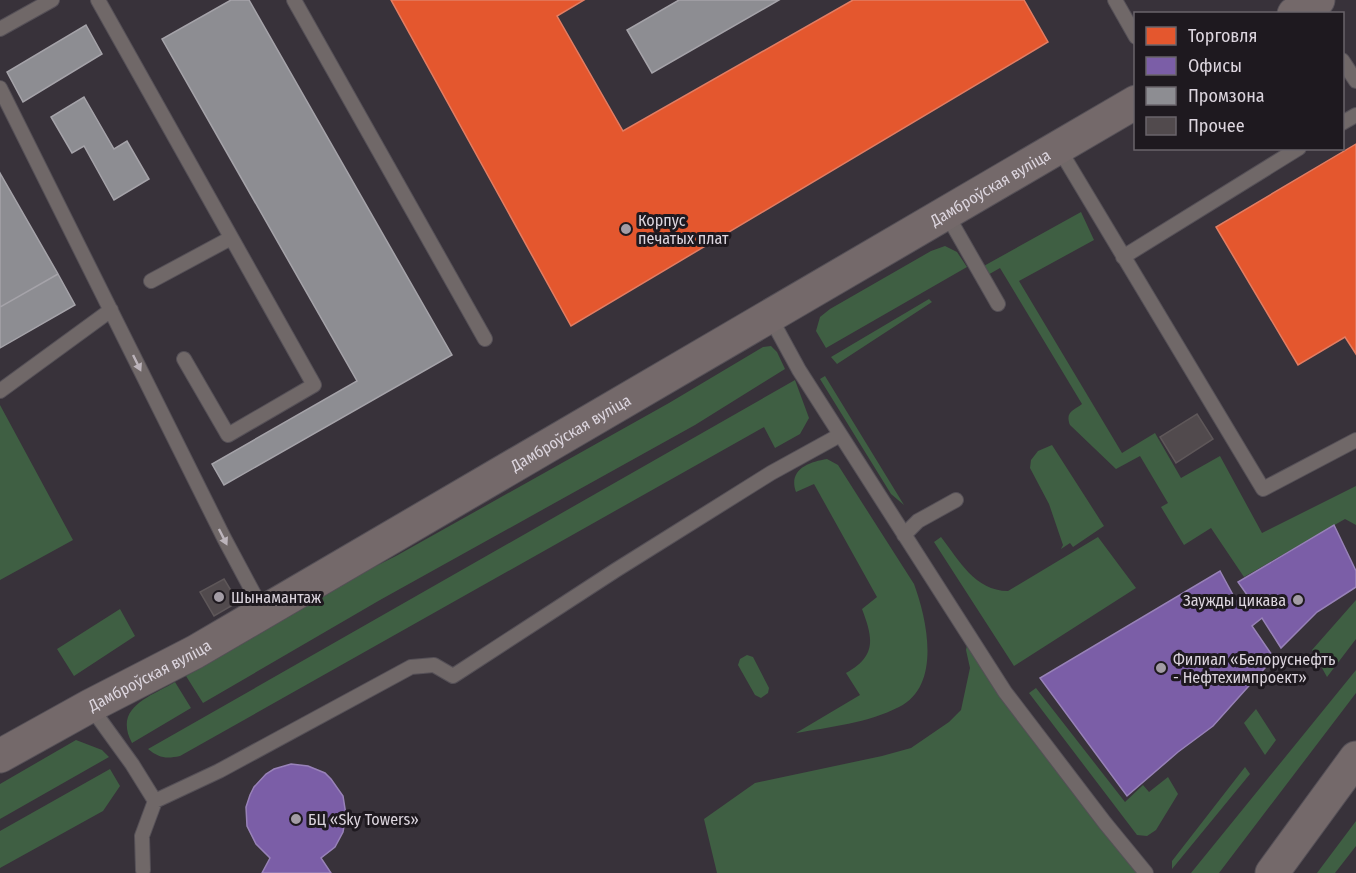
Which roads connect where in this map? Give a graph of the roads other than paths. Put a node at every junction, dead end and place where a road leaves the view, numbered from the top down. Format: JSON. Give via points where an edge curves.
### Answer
{"nodes":[{"id":1,"x":52,"y":0,"type":"edge"},
{"id":2,"x":98,"y":0,"type":"edge"},
{"id":3,"x":294,"y":0,"type":"edge"},
{"id":4,"x":1115,"y":0,"type":"edge"},
{"id":5,"x":0,"y":29,"type":"edge"},
{"id":6,"x":1134,"y":33,"type":"edge"},
{"id":7,"x":1344,"y":63,"type":"edge"},
{"id":8,"x":1356,"y":81,"type":"edge"},
{"id":9,"x":0,"y":88,"type":"edge"},
{"id":10,"x":1134,"y":103,"type":"edge"},
{"id":11,"x":1058,"y":147,"type":"junction"},
{"id":12,"x":1296,"y":150,"type":"edge"},
{"id":13,"x":946,"y":213,"type":"junction"},
{"id":14,"x":231,"y":238,"type":"junction"},
{"id":15,"x":1123,"y":257,"type":"junction"},
{"id":16,"x":151,"y":281,"type":"dead end"},
{"id":17,"x":998,"y":304,"type":"dead end"},
{"id":18,"x":111,"y":310,"type":"junction"},
{"id":19,"x":769,"y":315,"type":"junction"},
{"id":20,"x":484,"y":339,"type":"dead end"},
{"id":21,"x":184,"y":359,"type":"dead end"},
{"id":22,"x":0,"y":390,"type":"edge"},
{"id":23,"x":840,"y":435,"type":"junction"},
{"id":24,"x":1356,"y":440,"type":"edge"},
{"id":25,"x":956,"y":500,"type":"dead end"},
{"id":26,"x":904,"y":535,"type":"junction"},
{"id":27,"x":263,"y":611,"type":"junction"},
{"id":28,"x":90,"y":706,"type":"junction"},
{"id":29,"x":0,"y":756,"type":"edge"},
{"id":30,"x":1356,"y":758,"type":"edge"},
{"id":31,"x":155,"y":801,"type":"junction"},
{"id":32,"x":143,"y":870,"type":"dead end"},
{"id":33,"x":1146,"y":873,"type":"edge"},
{"id":34,"x":1272,"y":873,"type":"edge"}],
"edges":[{"from":1,"to":5,"type":"lane"},
{"from":2,"to":14,"type":"lane"},
{"from":3,"to":20,"type":"lane"},
{"from":4,"to":6,"type":"lane"},
{"from":7,"to":8,"type":"lane"},
{"from":9,"to":18,"type":"lane"},
{"from":10,"to":11,"type":"street","name":"Дамброўская вуліца"},
{"from":11,"to":13,"type":"street","name":"Дамброўская вуліца"},
{"from":11,"to":15,"type":"lane"},
{"from":12,"to":15,"type":"lane"},
{"from":13,"to":17,"type":"lane"},
{"from":13,"to":19,"type":"street","name":"Дамброўская вуліца"},
{"from":14,"to":16,"type":"lane"},
{"from":14,"to":21,"type":"lane","via":[[314,385],[228,435]]},
{"from":15,"to":24,"type":"lane","via":[[1263,489]]},
{"from":18,"to":22,"type":"lane"},
{"from":18,"to":27,"type":"lane","one_way":true},
{"from":19,"to":23,"type":"lane"},
{"from":19,"to":27,"type":"street","name":"Дамброўская вуліца"},
{"from":23,"to":26,"type":"lane"},
{"from":23,"to":31,"type":"lane","via":[[761,479],[453,676],[434,665],[411,667],[219,771]]},
{"from":25,"to":26,"type":"lane","via":[[918,521]]},
{"from":26,"to":33,"type":"lane","via":[[1005,692]]},
{"from":27,"to":28,"type":"street","name":"Дамброўская вуліца","via":[[195,652]]},
{"from":28,"to":29,"type":"street","name":"Дамброўская вуліца"},
{"from":28,"to":31,"type":"lane"},
{"from":30,"to":34,"type":"street"},
{"from":31,"to":32,"type":"lane","via":[[142,836]]}]}
